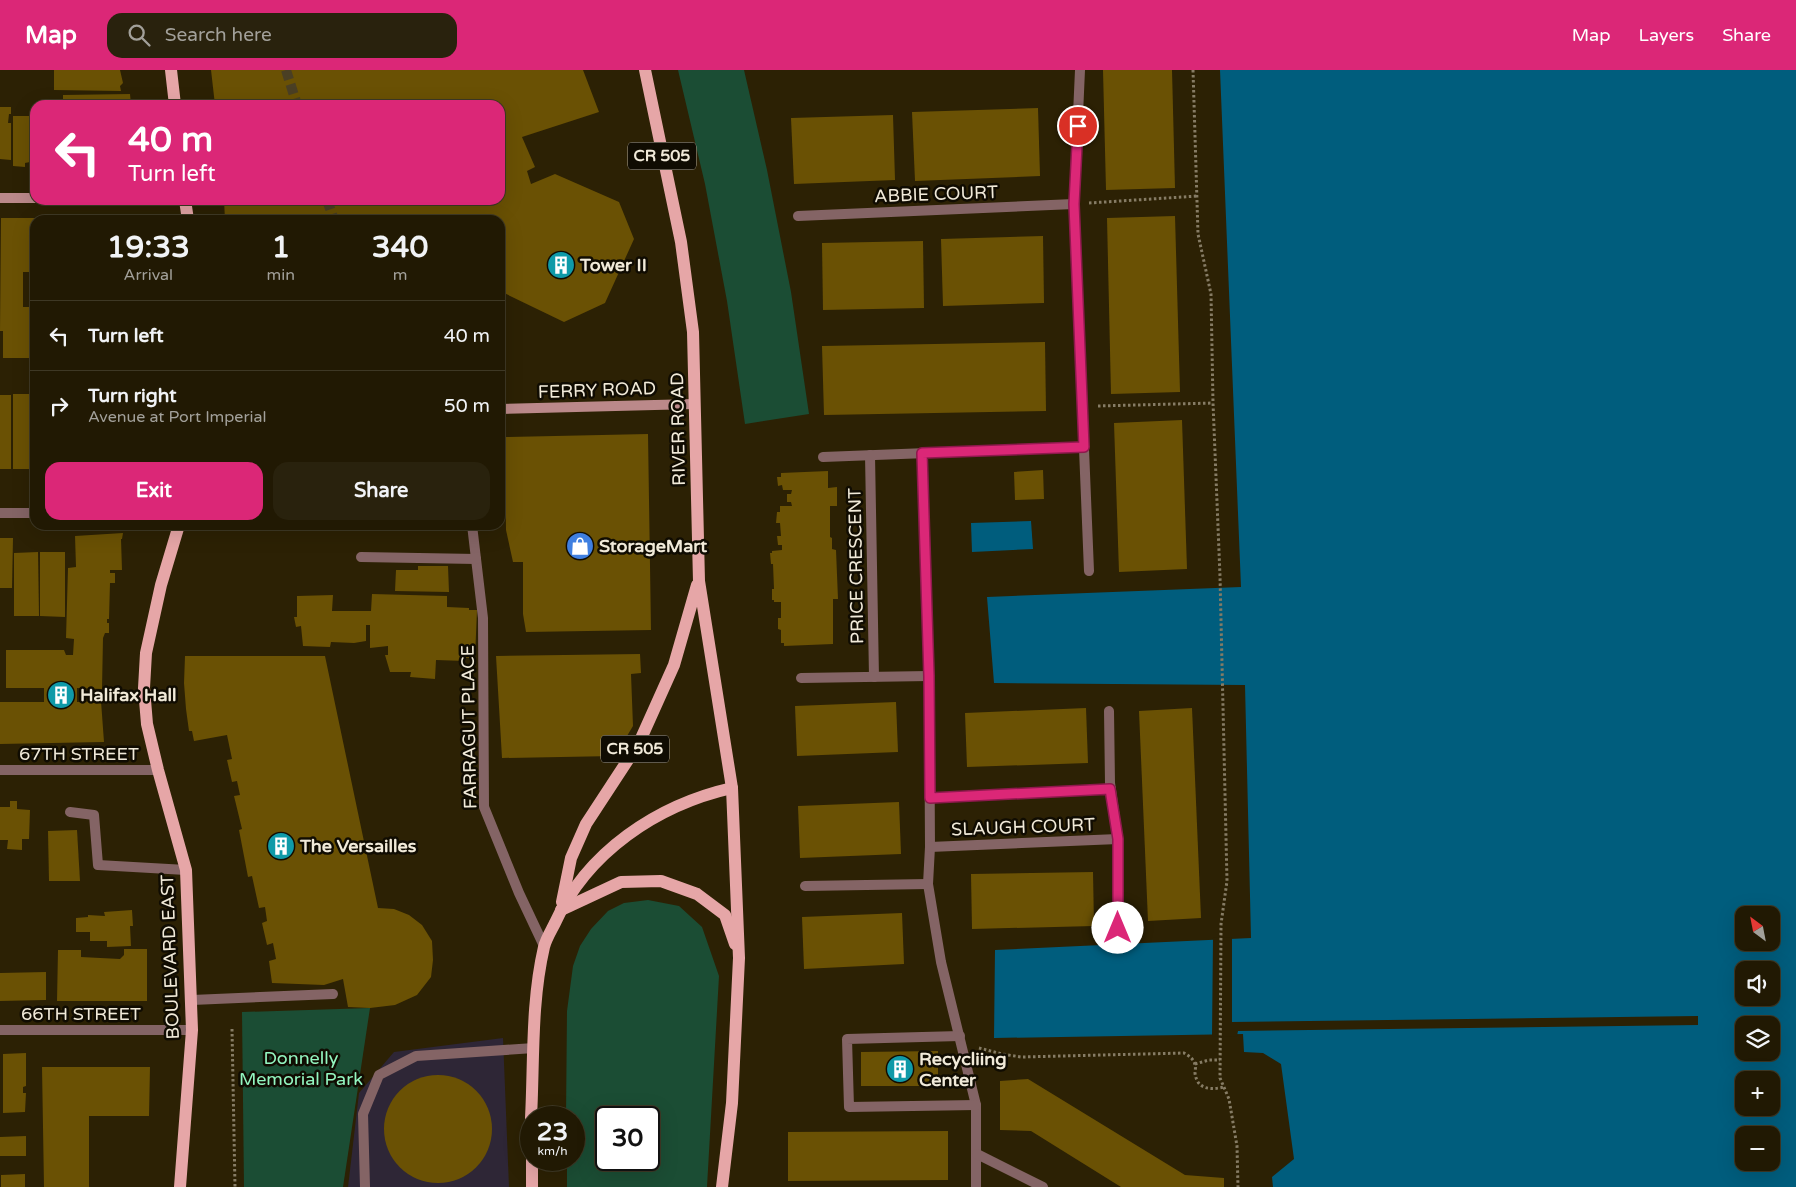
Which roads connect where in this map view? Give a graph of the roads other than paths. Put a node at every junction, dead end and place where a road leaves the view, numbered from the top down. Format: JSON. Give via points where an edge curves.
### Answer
{"nodes":[{"id":1,"x":171,"y":70,"type":"edge"},
{"id":2,"x":645,"y":70,"type":"edge"},
{"id":3,"x":1080,"y":70,"type":"edge"},
{"id":4,"x":174,"y":100,"type":"edge"},
{"id":5,"x":0,"y":198,"type":"edge"},
{"id":6,"x":30,"y":198,"type":"edge"},
{"id":7,"x":1074,"y":204,"type":"junction"},
{"id":8,"x":798,"y":216,"type":"dead end"},
{"id":9,"x":694,"y":404,"type":"junction"},
{"id":10,"x":505,"y":409,"type":"edge"},
{"id":11,"x":1084,"y":447,"type":"junction"},
{"id":12,"x":922,"y":453,"type":"junction"},
{"id":13,"x":870,"y":455,"type":"junction"},
{"id":14,"x":823,"y":457,"type":"dead end"},
{"id":15,"x":0,"y":513,"type":"edge"},
{"id":16,"x":30,"y":513,"type":"edge"},
{"id":17,"x":178,"y":530,"type":"edge"},
{"id":18,"x":473,"y":530,"type":"edge"},
{"id":19,"x":361,"y":557,"type":"dead end"},
{"id":20,"x":476,"y":559,"type":"junction"},
{"id":21,"x":1089,"y":571,"type":"dead end"},
{"id":22,"x":699,"y":581,"type":"junction"},
{"id":23,"x":929,"y":676,"type":"junction"},
{"id":24,"x":874,"y":677,"type":"junction"},
{"id":25,"x":801,"y":678,"type":"dead end"},
{"id":26,"x":1109,"y":711,"type":"dead end"},
{"id":27,"x":0,"y":770,"type":"edge"},
{"id":28,"x":158,"y":770,"type":"junction"},
{"id":29,"x":732,"y":788,"type":"junction"},
{"id":30,"x":1110,"y":789,"type":"junction"},
{"id":31,"x":930,"y":798,"type":"junction"},
{"id":32,"x":70,"y":812,"type":"dead end"},
{"id":33,"x":1118,"y":839,"type":"junction"},
{"id":34,"x":930,"y":847,"type":"junction"},
{"id":35,"x":186,"y":870,"type":"junction"},
{"id":36,"x":928,"y":884,"type":"junction"},
{"id":37,"x":805,"y":886,"type":"dead end"},
{"id":38,"x":561,"y":910,"type":"junction"},
{"id":39,"x":1118,"y":928,"type":"dead end"},
{"id":40,"x":544,"y":946,"type":"junction"},
{"id":41,"x":740,"y":958,"type":"junction"},
{"id":42,"x":332,"y":994,"type":"dead end"},
{"id":43,"x":192,"y":1000,"type":"junction"},
{"id":44,"x":0,"y":1030,"type":"edge"},
{"id":45,"x":192,"y":1030,"type":"junction"},
{"id":46,"x":960,"y":1036,"type":"junction"},
{"id":47,"x":534,"y":1048,"type":"junction"},
{"id":48,"x":976,"y":1105,"type":"junction"},
{"id":49,"x":532,"y":1106,"type":"edge"},
{"id":50,"x":977,"y":1154,"type":"junction"},
{"id":51,"x":532,"y":1171,"type":"edge"},
{"id":52,"x":180,"y":1187,"type":"edge"},
{"id":53,"x":365,"y":1187,"type":"edge"},
{"id":54,"x":532,"y":1187,"type":"edge"},
{"id":55,"x":722,"y":1187,"type":"edge"},
{"id":56,"x":976,"y":1187,"type":"edge"},
{"id":57,"x":1043,"y":1187,"type":"edge"}],
"edges":[{"from":1,"to":4,"type":"main road"},
{"from":2,"to":9,"type":"main road","name":"RIVER ROAD","number":"CR 505","via":[[681,242],[693,332]]},
{"from":3,"to":7,"type":"street"},
{"from":5,"to":6,"type":"street"},
{"from":7,"to":8,"type":"street","name":"ABBIE COURT"},
{"from":7,"to":11,"type":"street"},
{"from":9,"to":10,"type":"street","name":"FERRY ROAD"},
{"from":9,"to":22,"type":"main road","name":"RIVER ROAD","number":"CR 505"},
{"from":11,"to":12,"type":"street"},
{"from":11,"to":21,"type":"street"},
{"from":12,"to":13,"type":"street"},
{"from":12,"to":23,"type":"street"},
{"from":13,"to":14,"type":"street"},
{"from":13,"to":24,"type":"street","name":"PRICE CRESCENT"},
{"from":15,"to":16,"type":"street"},
{"from":17,"to":28,"type":"main road","name":"BOULEVARD EAST","via":[[146,653],[147,724]]},
{"from":18,"to":20,"type":"street","name":"FARRAGUT PLACE"},
{"from":19,"to":20,"type":"street"},
{"from":20,"to":40,"type":"street","name":"FARRAGUT PLACE","via":[[483,618],[484,807],[518,893]]},
{"from":22,"to":29,"type":"main road","name":"RIVER ROAD","number":"CR 505"},
{"from":22,"to":38,"type":"main road","number":"CR 505","via":[[674,665],[639,743],[586,824],[571,858]]},
{"from":23,"to":24,"type":"street"},
{"from":23,"to":31,"type":"street"},
{"from":24,"to":25,"type":"street"},
{"from":26,"to":30,"type":"street"},
{"from":27,"to":28,"type":"street","name":"67TH STREET"},
{"from":28,"to":35,"type":"main road","name":"BOULEVARD EAST"},
{"from":29,"to":38,"type":"main road","number":"CR 505","via":[[705,794],[658,816],[624,837],[599,858]]},
{"from":29,"to":41,"type":"main road","name":"RIVER ROAD"},
{"from":30,"to":31,"type":"street"},
{"from":30,"to":33,"type":"street"},
{"from":31,"to":34,"type":"street"},
{"from":32,"to":35,"type":"street","via":[[94,815],[98,865]]},
{"from":33,"to":34,"type":"street","name":"SLAUGH COURT"},
{"from":33,"to":39,"type":"street"},
{"from":34,"to":36,"type":"street"},
{"from":35,"to":43,"type":"main road","name":"BOULEVARD EAST"},
{"from":36,"to":37,"type":"street"},
{"from":36,"to":46,"type":"street"},
{"from":38,"to":40,"type":"main road","number":"CR 505"},
{"from":38,"to":41,"type":"main road","via":[[621,882],[662,881],[697,894],[725,915]]},
{"from":40,"to":47,"type":"main road","number":"CR 505","via":[[534,1014]]},
{"from":41,"to":55,"type":"main road","name":"RIVER ROAD","via":[[732,1103]]},
{"from":42,"to":43,"type":"street"},
{"from":43,"to":45,"type":"main road","name":"BOULEVARD EAST"},
{"from":44,"to":45,"type":"street","name":"66TH STREET"},
{"from":45,"to":52,"type":"main road","name":"BOULEVARD EAST"},
{"from":46,"to":48,"type":"street"},
{"from":46,"to":48,"type":"street","via":[[848,1039],[849,1107]]},
{"from":47,"to":49,"type":"main road","number":"CR 505"},
{"from":47,"to":53,"type":"street","via":[[416,1056],[379,1075],[364,1114]]},
{"from":48,"to":50,"type":"street"},
{"from":50,"to":56,"type":"street"},
{"from":50,"to":57,"type":"street"},
{"from":51,"to":54,"type":"main road"}]}
